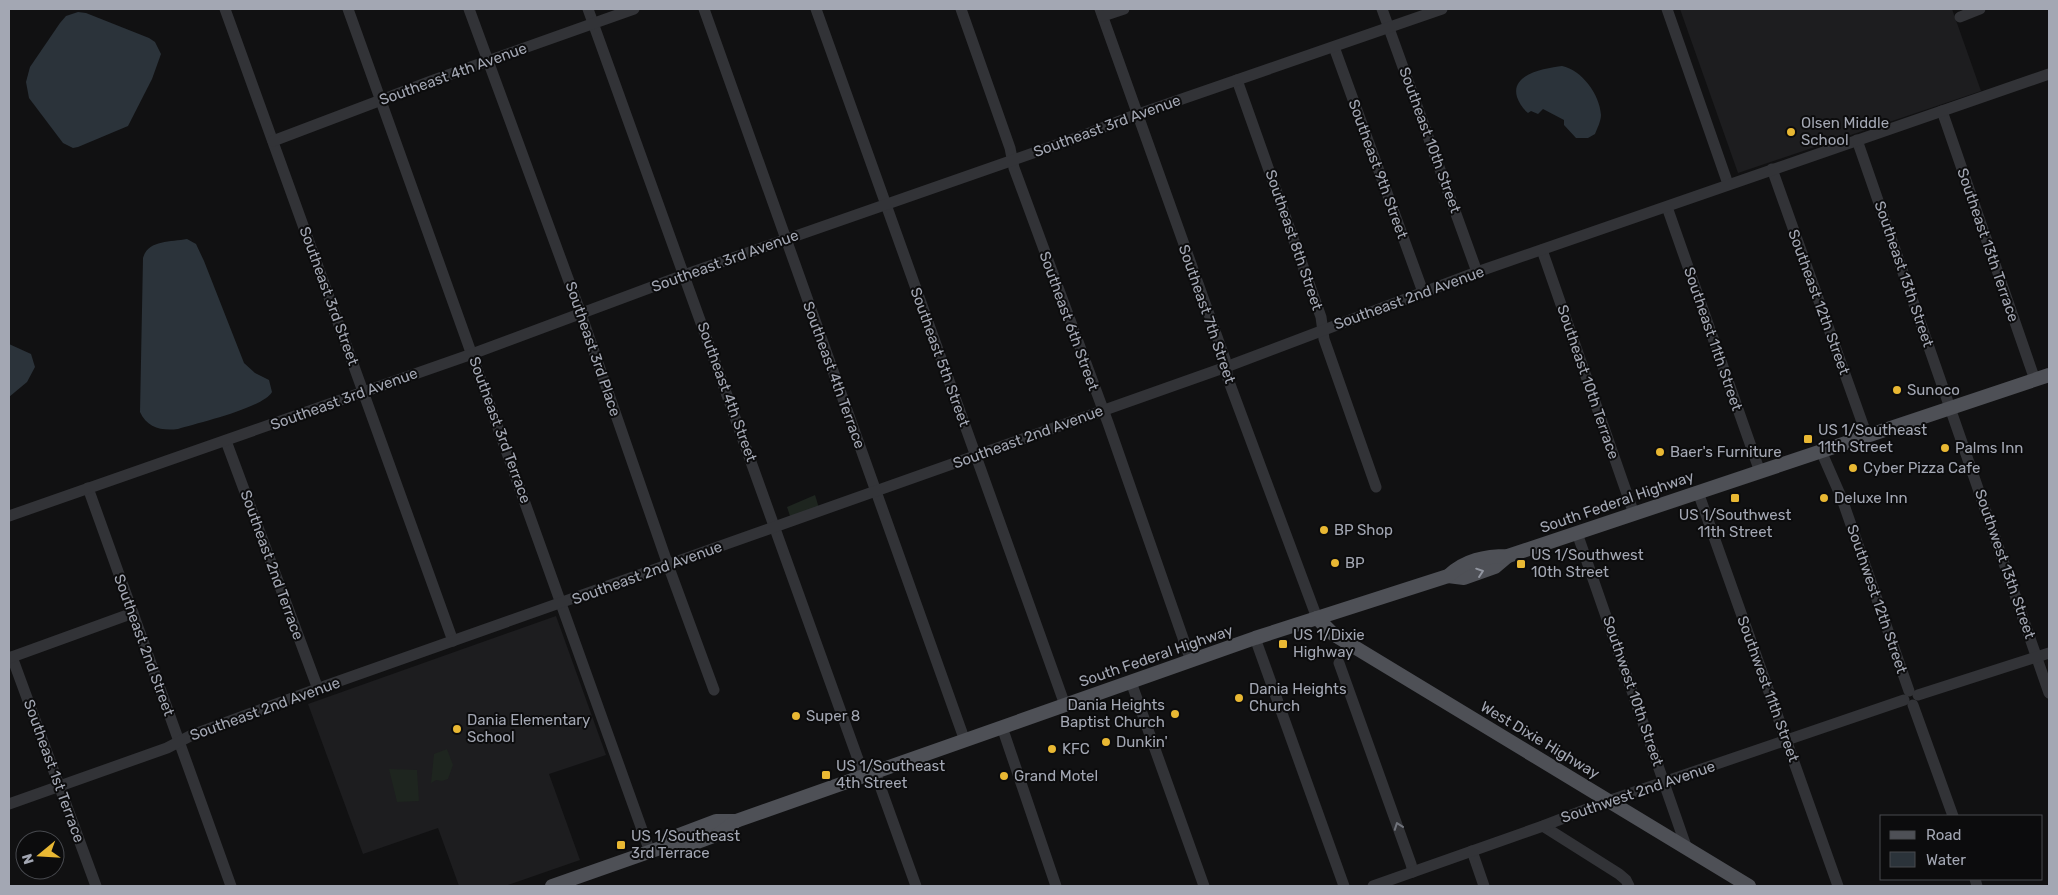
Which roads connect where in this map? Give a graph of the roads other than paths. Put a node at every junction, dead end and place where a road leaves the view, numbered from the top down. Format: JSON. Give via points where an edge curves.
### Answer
{"nodes":[{"id":1,"x":225,"y":9,"type":"edge"},
{"id":2,"x":348,"y":9,"type":"edge"},
{"id":3,"x":468,"y":9,"type":"edge"},
{"id":4,"x":588,"y":9,"type":"edge"},
{"id":5,"x":634,"y":9,"type":"edge"},
{"id":6,"x":704,"y":9,"type":"edge"},
{"id":7,"x":816,"y":9,"type":"edge"},
{"id":8,"x":961,"y":9,"type":"edge"},
{"id":9,"x":1124,"y":9,"type":"edge"},
{"id":10,"x":1382,"y":9,"type":"edge"},
{"id":11,"x":1442,"y":9,"type":"edge"},
{"id":12,"x":1667,"y":9,"type":"edge"},
{"id":13,"x":1980,"y":9,"type":"edge"},
{"id":14,"x":1102,"y":13,"type":"edge"},
{"id":15,"x":1960,"y":17,"type":"dead end"},
{"id":16,"x":593,"y":24,"type":"junction"},
{"id":17,"x":1389,"y":27,"type":"junction"},
{"id":18,"x":1334,"y":47,"type":"junction"},
{"id":19,"x":487,"y":61,"type":"junction"},
{"id":20,"x":2048,"y":78,"type":"edge"},
{"id":21,"x":1237,"y":80,"type":"junction"},
{"id":22,"x":381,"y":100,"type":"junction"},
{"id":23,"x":1942,"y":111,"type":"junction"},
{"id":24,"x":1138,"y":114,"type":"junction"},
{"id":25,"x":1857,"y":140,"type":"junction"},
{"id":26,"x":273,"y":141,"type":"junction"},
{"id":27,"x":1012,"y":160,"type":"junction"},
{"id":28,"x":1772,"y":169,"type":"junction"},
{"id":29,"x":1728,"y":184,"type":"junction"},
{"id":30,"x":885,"y":205,"type":"junction"},
{"id":31,"x":1667,"y":207,"type":"junction"},
{"id":32,"x":786,"y":239,"type":"junction"},
{"id":33,"x":1542,"y":250,"type":"junction"},
{"id":34,"x":1477,"y":272,"type":"junction"},
{"id":35,"x":684,"y":275,"type":"junction"},
{"id":36,"x":1423,"y":292,"type":"junction"},
{"id":37,"x":581,"y":314,"type":"junction"},
{"id":38,"x":1323,"y":330,"type":"junction"},
{"id":39,"x":472,"y":354,"type":"junction"},
{"id":40,"x":1226,"y":367,"type":"junction"},
{"id":41,"x":2049,"y":375,"type":"edge"},
{"id":42,"x":2035,"y":380,"type":"junction"},
{"id":43,"x":364,"y":391,"type":"junction"},
{"id":44,"x":1951,"y":407,"type":"junction"},
{"id":45,"x":1102,"y":411,"type":"junction"},
{"id":46,"x":1867,"y":436,"type":"junction"},
{"id":47,"x":226,"y":441,"type":"junction"},
{"id":48,"x":1821,"y":451,"type":"junction"},
{"id":49,"x":976,"y":456,"type":"junction"},
{"id":50,"x":1760,"y":472,"type":"junction"},
{"id":51,"x":1376,"y":487,"type":"dead end"},
{"id":52,"x":88,"y":488,"type":"junction"},
{"id":53,"x":876,"y":492,"type":"junction"},
{"id":54,"x":1698,"y":492,"type":"junction"},
{"id":55,"x":1634,"y":514,"type":"junction"},
{"id":56,"x":9,"y":516,"type":"edge"},
{"id":57,"x":775,"y":528,"type":"junction"},
{"id":58,"x":1577,"y":533,"type":"junction"},
{"id":59,"x":668,"y":565,"type":"junction"},
{"id":60,"x":562,"y":603,"type":"junction"},
{"id":61,"x":133,"y":613,"type":"junction"},
{"id":62,"x":1317,"y":618,"type":"junction"},
{"id":63,"x":1255,"y":638,"type":"junction"},
{"id":64,"x":453,"y":641,"type":"junction"},
{"id":65,"x":2049,"y":653,"type":"edge"},
{"id":66,"x":11,"y":657,"type":"edge"},
{"id":67,"x":2037,"y":658,"type":"junction"},
{"id":68,"x":1191,"y":661,"type":"junction"},
{"id":69,"x":1340,"y":664,"type":"dead end"},
{"id":70,"x":1131,"y":682,"type":"junction"},
{"id":71,"x":318,"y":689,"type":"junction"},
{"id":72,"x":714,"y":690,"type":"dead end"},
{"id":73,"x":2049,"y":693,"type":"edge"},
{"id":74,"x":1911,"y":698,"type":"junction"},
{"id":75,"x":1065,"y":705,"type":"junction"},
{"id":76,"x":1002,"y":727,"type":"junction"},
{"id":77,"x":965,"y":741,"type":"junction"},
{"id":78,"x":1787,"y":741,"type":"junction"},
{"id":79,"x":179,"y":742,"type":"junction"},
{"id":80,"x":869,"y":774,"type":"junction"},
{"id":81,"x":1665,"y":782,"type":"junction"},
{"id":82,"x":60,"y":786,"type":"junction"},
{"id":83,"x":1608,"y":801,"type":"junction"},
{"id":84,"x":9,"y":804,"type":"edge"},
{"id":85,"x":1952,"y":815,"type":"edge"},
{"id":86,"x":1543,"y":826,"type":"junction"},
{"id":87,"x":657,"y":849,"type":"junction"},
{"id":88,"x":1687,"y":849,"type":"junction"},
{"id":89,"x":1472,"y":851,"type":"junction"},
{"id":90,"x":1413,"y":872,"type":"junction"},
{"id":91,"x":96,"y":886,"type":"edge"},
{"id":92,"x":231,"y":886,"type":"edge"},
{"id":93,"x":552,"y":886,"type":"edge"},
{"id":94,"x":916,"y":886,"type":"edge"},
{"id":95,"x":1056,"y":886,"type":"edge"},
{"id":96,"x":1204,"y":886,"type":"edge"},
{"id":97,"x":1344,"y":886,"type":"edge"},
{"id":98,"x":1373,"y":886,"type":"edge"},
{"id":99,"x":1484,"y":886,"type":"edge"},
{"id":100,"x":1629,"y":886,"type":"edge"},
{"id":101,"x":1749,"y":886,"type":"edge"},
{"id":102,"x":1838,"y":886,"type":"edge"}],
"edges":[{"from":1,"to":26,"type":"street","name":"Southeast 3rd Street"},
{"from":2,"to":22,"type":"street","name":"Southeast 3rd Terrace"},
{"from":3,"to":19,"type":"street","name":"Southeast 3rd Place"},
{"from":4,"to":16,"type":"street","name":"Southeast 4th Street"},
{"from":5,"to":16,"type":"street","name":"Southeast 4th Avenue"},
{"from":6,"to":32,"type":"street","name":"Southeast 4th Terrace"},
{"from":7,"to":30,"type":"street","name":"Southeast 5th Street"},
{"from":8,"to":27,"type":"street","name":"Southeast 6th Street"},
{"from":9,"to":14,"type":"street"},
{"from":10,"to":17,"type":"street","name":"Southeast 10th Street"},
{"from":11,"to":17,"type":"street","name":"Southeast 3rd Avenue"},
{"from":12,"to":29,"type":"street"},
{"from":13,"to":15,"type":"street"},
{"from":14,"to":24,"type":"street","name":"Southeast 7th Street"},
{"from":16,"to":19,"type":"street","name":"Southeast 4th Avenue"},
{"from":16,"to":35,"type":"street","name":"Southeast 4th Street"},
{"from":17,"to":18,"type":"street","name":"Southeast 3rd Avenue"},
{"from":17,"to":34,"type":"street","name":"Southeast 10th Street"},
{"from":18,"to":21,"type":"street","name":"Southeast 3rd Avenue"},
{"from":18,"to":36,"type":"street","name":"Southeast 9th Street"},
{"from":19,"to":22,"type":"street","name":"Southeast 4th Avenue"},
{"from":19,"to":37,"type":"street","name":"Southeast 3rd Place"},
{"from":20,"to":23,"type":"street","name":"Southeast 2nd Avenue"},
{"from":21,"to":24,"type":"street","name":"Southeast 3rd Avenue"},
{"from":21,"to":38,"type":"street","name":"Southeast 8th Street"},
{"from":22,"to":26,"type":"street","name":"Southeast 4th Avenue"},
{"from":22,"to":39,"type":"street","name":"Southeast 3rd Terrace"},
{"from":23,"to":25,"type":"street","name":"Southeast 2nd Avenue"},
{"from":23,"to":42,"type":"street","name":"Southeast 13th Terrace"},
{"from":24,"to":27,"type":"street","name":"Southeast 3rd Avenue"},
{"from":24,"to":40,"type":"street","name":"Southeast 7th Street"},
{"from":25,"to":28,"type":"street","name":"Southeast 2nd Avenue"},
{"from":25,"to":44,"type":"street","name":"Southeast 13th Street"},
{"from":26,"to":43,"type":"street","name":"Southeast 3rd Street"},
{"from":27,"to":30,"type":"street","name":"Southeast 3rd Avenue"},
{"from":27,"to":45,"type":"street","name":"Southeast 6th Street"},
{"from":28,"to":29,"type":"street","name":"Southeast 2nd Avenue"},
{"from":28,"to":46,"type":"street","name":"Southeast 12th Street"},
{"from":29,"to":31,"type":"street","name":"Southeast 2nd Avenue"},
{"from":30,"to":32,"type":"street","name":"Southeast 3rd Avenue"},
{"from":30,"to":49,"type":"street","name":"Southeast 5th Street"},
{"from":31,"to":33,"type":"street","name":"Southeast 2nd Avenue"},
{"from":31,"to":50,"type":"street","name":"Southeast 11th Street"},
{"from":32,"to":35,"type":"street","name":"Southeast 3rd Avenue"},
{"from":32,"to":53,"type":"street","name":"Southeast 4th Terrace"},
{"from":33,"to":34,"type":"street","name":"Southeast 2nd Avenue"},
{"from":33,"to":55,"type":"street","name":"Southeast 10th Terrace"},
{"from":34,"to":36,"type":"street","name":"Southeast 2nd Avenue"},
{"from":35,"to":37,"type":"street","name":"Southeast 3rd Avenue"},
{"from":35,"to":57,"type":"street","name":"Southeast 4th Street"},
{"from":36,"to":38,"type":"street","name":"Southeast 2nd Avenue"},
{"from":37,"to":39,"type":"street","name":"Southeast 3rd Avenue"},
{"from":37,"to":59,"type":"street","name":"Southeast 3rd Place"},
{"from":38,"to":40,"type":"street","name":"Southeast 2nd Avenue"},
{"from":38,"to":51,"type":"street","name":"Southeast 8th Street"},
{"from":39,"to":43,"type":"street","name":"Southeast 3rd Avenue"},
{"from":39,"to":60,"type":"street","name":"Southeast 3rd Terrace"},
{"from":40,"to":45,"type":"street","name":"Southeast 2nd Avenue"},
{"from":40,"to":62,"type":"street","name":"Southeast 7th Street"},
{"from":41,"to":42,"type":"main road","name":"South Federal Highway"},
{"from":42,"to":44,"type":"main road","name":"South Federal Highway"},
{"from":43,"to":47,"type":"street","name":"Southeast 3rd Avenue"},
{"from":43,"to":64,"type":"street","name":"Southeast 3rd Street"},
{"from":44,"to":46,"type":"main road","name":"South Federal Highway"},
{"from":44,"to":67,"type":"street","name":"Southwest 13th Street"},
{"from":45,"to":49,"type":"street","name":"Southeast 2nd Avenue"},
{"from":45,"to":68,"type":"street","name":"Southeast 6th Street"},
{"from":46,"to":48,"type":"main road","name":"South Federal Highway"},
{"from":47,"to":52,"type":"street","name":"Southeast 3rd Avenue"},
{"from":47,"to":71,"type":"street","name":"Southeast 2nd Terrace"},
{"from":48,"to":50,"type":"main road","name":"South Federal Highway"},
{"from":48,"to":74,"type":"street","name":"Southwest 12th Street","via":[[1842,499]]},
{"from":49,"to":53,"type":"street","name":"Southeast 2nd Avenue"},
{"from":49,"to":75,"type":"street","name":"Southeast 5th Street"},
{"from":50,"to":54,"type":"main road","name":"South Federal Highway"},
{"from":52,"to":56,"type":"street","name":"Southeast 3rd Avenue"},
{"from":52,"to":61,"type":"street","name":"Southeast 2nd Street"},
{"from":53,"to":57,"type":"street","name":"Southeast 2nd Avenue"},
{"from":53,"to":77,"type":"street","name":"Southeast 4th Terrace"},
{"from":54,"to":55,"type":"main road","name":"South Federal Highway"},
{"from":54,"to":78,"type":"street","name":"Southwest 11th Street"},
{"from":55,"to":58,"type":"main road","name":"South Federal Highway"},
{"from":57,"to":59,"type":"street","name":"Southeast 2nd Avenue"},
{"from":57,"to":80,"type":"street","name":"Southeast 4th Street"},
{"from":58,"to":62,"type":"main road","name":"South Federal Highway","via":[[1508,556],[1495,567],[1464,578],[1448,576]]},
{"from":58,"to":81,"type":"street","name":"Southwest 10th Street"},
{"from":59,"to":60,"type":"street","name":"Southeast 2nd Avenue"},
{"from":59,"to":72,"type":"street","name":"Southeast 3rd Place"},
{"from":60,"to":64,"type":"street","name":"Southeast 2nd Avenue"},
{"from":60,"to":87,"type":"street","name":"Southeast 3rd Terrace"},
{"from":61,"to":66,"type":"street"},
{"from":61,"to":79,"type":"street","name":"Southeast 2nd Street"},
{"from":62,"to":63,"type":"main road","name":"South Federal Highway"},
{"from":62,"to":83,"type":"main road","name":"West Dixie Highway","via":[[1333,634]]},
{"from":63,"to":68,"type":"main road","name":"South Federal Highway"},
{"from":63,"to":97,"type":"street"},
{"from":64,"to":71,"type":"street","name":"Southeast 2nd Avenue"},
{"from":65,"to":67,"type":"street","name":"Southwest 2nd Avenue"},
{"from":66,"to":82,"type":"street","name":"Southeast 1st Terrace"},
{"from":67,"to":73,"type":"street","name":"Southwest 13th Street"},
{"from":67,"to":74,"type":"street","name":"Southwest 2nd Avenue"},
{"from":68,"to":70,"type":"main road","name":"South Federal Highway"},
{"from":90,"to":69,"type":"street","one_way":true},
{"from":70,"to":75,"type":"main road","name":"South Federal Highway"},
{"from":70,"to":96,"type":"street"},
{"from":71,"to":79,"type":"street","name":"Southeast 2nd Avenue"},
{"from":74,"to":78,"type":"street","name":"Southwest 2nd Avenue"},
{"from":74,"to":85,"type":"street","name":"Southwest 12th Street"},
{"from":75,"to":76,"type":"main road","name":"South Federal Highway"},
{"from":76,"to":77,"type":"main road","name":"South Federal Highway"},
{"from":76,"to":95,"type":"street"},
{"from":77,"to":80,"type":"main road","name":"South Federal Highway"},
{"from":78,"to":81,"type":"street","name":"Southwest 2nd Avenue"},
{"from":78,"to":102,"type":"street","name":"Southwest 11th Street"},
{"from":79,"to":82,"type":"street","name":"Southeast 2nd Avenue"},
{"from":79,"to":92,"type":"street","name":"Southeast 2nd Street"},
{"from":80,"to":87,"type":"main road","name":"South Federal Highway","via":[[736,821],[716,821],[679,835]]},
{"from":80,"to":94,"type":"street","name":"Southeast 4th Street"},
{"from":81,"to":83,"type":"street","name":"Southwest 2nd Avenue"},
{"from":81,"to":88,"type":"street","name":"Southwest 10th Street"},
{"from":82,"to":84,"type":"street","name":"Southeast 2nd Avenue"},
{"from":82,"to":91,"type":"street","name":"Southeast 1st Terrace"},
{"from":83,"to":86,"type":"street","name":"Southwest 2nd Avenue"},
{"from":83,"to":88,"type":"main road","name":"West Dixie Highway"},
{"from":86,"to":89,"type":"street","name":"Southwest 2nd Avenue"},
{"from":86,"to":100,"type":"street","via":[[1619,874]]},
{"from":87,"to":93,"type":"main road","name":"South Federal Highway"},
{"from":88,"to":101,"type":"main road","name":"West Dixie Highway"},
{"from":89,"to":90,"type":"street","name":"Southwest 2nd Avenue"},
{"from":89,"to":99,"type":"street"},
{"from":90,"to":98,"type":"street","name":"Southwest 2nd Avenue"}]}
